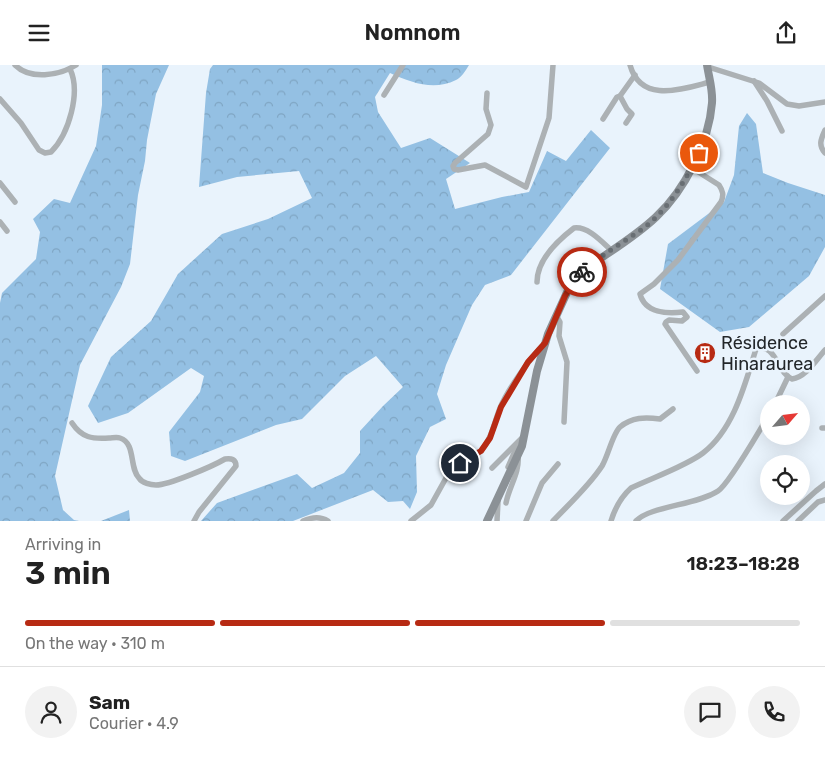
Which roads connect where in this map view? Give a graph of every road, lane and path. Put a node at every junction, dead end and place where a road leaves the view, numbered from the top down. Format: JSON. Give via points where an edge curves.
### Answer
{"nodes":[{"id":1,"x":15,"y":65,"type":"edge"},
{"id":2,"x":76,"y":65,"type":"edge"},
{"id":3,"x":403,"y":65,"type":"edge"},
{"id":4,"x":553,"y":65,"type":"edge"},
{"id":5,"x":630,"y":65,"type":"edge"},
{"id":6,"x":726,"y":65,"type":"edge"},
{"id":7,"x":707,"y":66,"type":"edge"},
{"id":8,"x":70,"y":69,"type":"junction"},
{"id":9,"x":721,"y":72,"type":"junction"},
{"id":10,"x":634,"y":75,"type":"junction"},
{"id":11,"x":754,"y":81,"type":"junction"},
{"id":12,"x":710,"y":82,"type":"junction"},
{"id":13,"x":487,"y":93,"type":"dead end"},
{"id":14,"x":384,"y":95,"type":"dead end"},
{"id":15,"x":620,"y":96,"type":"junction"},
{"id":16,"x":0,"y":99,"type":"edge"},
{"id":17,"x":824,"y":102,"type":"edge"},
{"id":18,"x":825,"y":109,"type":"edge"},
{"id":19,"x":603,"y":119,"type":"dead end"},
{"id":20,"x":626,"y":123,"type":"dead end"},
{"id":21,"x":825,"y":130,"type":"edge"},
{"id":22,"x":782,"y":131,"type":"dead end"},
{"id":23,"x":825,"y":153,"type":"edge"},
{"id":24,"x":692,"y":168,"type":"junction"},
{"id":25,"x":0,"y":183,"type":"edge"},
{"id":26,"x":15,"y":202,"type":"dead end"},
{"id":27,"x":0,"y":222,"type":"edge"},
{"id":28,"x":7,"y":231,"type":"dead end"},
{"id":29,"x":612,"y":251,"type":"junction"},
{"id":30,"x":537,"y":282,"type":"dead end"},
{"id":31,"x":825,"y":296,"type":"edge"},
{"id":32,"x":556,"y":315,"type":"junction"},
{"id":33,"x":783,"y":334,"type":"dead end"},
{"id":34,"x":545,"y":343,"type":"junction"},
{"id":35,"x":825,"y":350,"type":"edge"},
{"id":36,"x":697,"y":371,"type":"dead end"},
{"id":37,"x":788,"y":377,"type":"junction"},
{"id":38,"x":779,"y":395,"type":"edge"},
{"id":39,"x":673,"y":409,"type":"dead end"},
{"id":40,"x":564,"y":422,"type":"dead end"},
{"id":41,"x":72,"y":423,"type":"dead end"},
{"id":42,"x":760,"y":429,"type":"edge"},
{"id":43,"x":523,"y":437,"type":"junction"},
{"id":44,"x":518,"y":456,"type":"junction"},
{"id":45,"x":558,"y":464,"type":"dead end"},
{"id":46,"x":508,"y":467,"type":"dead end"},
{"id":47,"x":492,"y":468,"type":"dead end"},
{"id":48,"x":825,"y":484,"type":"edge"},
{"id":49,"x":498,"y":496,"type":"junction"},
{"id":50,"x":825,"y":500,"type":"edge"},
{"id":51,"x":506,"y":503,"type":"dead end"},
{"id":52,"x":432,"y":505,"type":"junction"},
{"id":53,"x":430,"y":513,"type":"dead end"},
{"id":54,"x":194,"y":521,"type":"edge"},
{"id":55,"x":303,"y":521,"type":"edge"},
{"id":56,"x":328,"y":521,"type":"edge"},
{"id":57,"x":411,"y":521,"type":"edge"},
{"id":58,"x":487,"y":521,"type":"edge"},
{"id":59,"x":497,"y":521,"type":"edge"},
{"id":60,"x":526,"y":521,"type":"edge"},
{"id":61,"x":553,"y":521,"type":"edge"},
{"id":62,"x":611,"y":521,"type":"edge"},
{"id":63,"x":636,"y":521,"type":"edge"},
{"id":64,"x":783,"y":521,"type":"edge"},
{"id":65,"x":798,"y":521,"type":"edge"}],
"edges":[{"from":1,"to":8,"type":"street","via":[[31,74]]},
{"from":2,"to":8,"type":"street"},
{"from":3,"to":14,"type":"street"},
{"from":4,"to":13,"type":"street","via":[[549,118],[526,187],[485,165],[454,169],[456,163],[488,135],[491,125],[486,109]]},
{"from":5,"to":10,"type":"street"},
{"from":6,"to":9,"type":"street"},
{"from":7,"to":9,"type":"street"},
{"from":7,"to":12,"type":"main road"},
{"from":8,"to":16,"type":"street","via":[[74,88],[71,112],[51,152],[39,150]]},
{"from":9,"to":11,"type":"street"},
{"from":10,"to":12,"type":"street","via":[[659,92]]},
{"from":10,"to":15,"type":"street"},
{"from":11,"to":17,"type":"street","via":[[787,104],[799,106]]},
{"from":11,"to":22,"type":"street"},
{"from":12,"to":24,"type":"main road","via":[[712,103],[709,120]]},
{"from":15,"to":19,"type":"street"},
{"from":15,"to":20,"type":"street","via":[[632,114]]},
{"from":17,"to":18,"type":"street"},
{"from":21,"to":23,"type":"street","via":[[820,143]]},
{"from":24,"to":29,"type":"main road","via":[[662,211]]},
{"from":24,"to":36,"type":"street","via":[[719,185],[723,196],[721,202],[678,260],[640,294],[645,305],[652,309],[685,313],[682,321],[669,320],[665,324]]},
{"from":25,"to":26,"type":"street"},
{"from":27,"to":28,"type":"street"},
{"from":29,"to":30,"type":"street","via":[[590,232],[574,228],[548,253],[539,269]]},
{"from":29,"to":32,"type":"main road","via":[[575,279]]},
{"from":31,"to":33,"type":"street"},
{"from":32,"to":34,"type":"main road"},
{"from":32,"to":40,"type":"street","via":[[560,321],[559,336],[567,362]]},
{"from":34,"to":43,"type":"main road"},
{"from":34,"to":52,"type":"street","via":[[528,362],[501,407],[485,447],[451,469]]},
{"from":35,"to":37,"type":"street","via":[[801,376]]},
{"from":37,"to":38,"type":"street"},
{"from":37,"to":62,"type":"street","via":[[771,351],[764,347],[756,349],[732,414],[712,445],[702,454],[625,493]]},
{"from":39,"to":61,"type":"street","via":[[660,419],[638,417],[619,428],[597,473]]},
{"from":41,"to":54,"type":"street","via":[[88,438],[119,437],[127,441],[137,476],[154,485],[189,475],[225,459],[234,460],[236,466]]},
{"from":42,"to":63,"type":"street","via":[[720,490],[704,498],[647,514]]},
{"from":43,"to":44,"type":"main road"},
{"from":43,"to":46,"type":"street"},
{"from":43,"to":47,"type":"street"},
{"from":44,"to":49,"type":"main road"},
{"from":44,"to":51,"type":"street","via":[[519,463]]},
{"from":45,"to":60,"type":"street","via":[[542,483]]},
{"from":48,"to":64,"type":"street"},
{"from":49,"to":58,"type":"main road"},
{"from":49,"to":59,"type":"street"},
{"from":50,"to":65,"type":"street","via":[[818,502]]},
{"from":52,"to":53,"type":"street"},
{"from":52,"to":57,"type":"street"},
{"from":55,"to":56,"type":"street","via":[[319,517]]}]}
